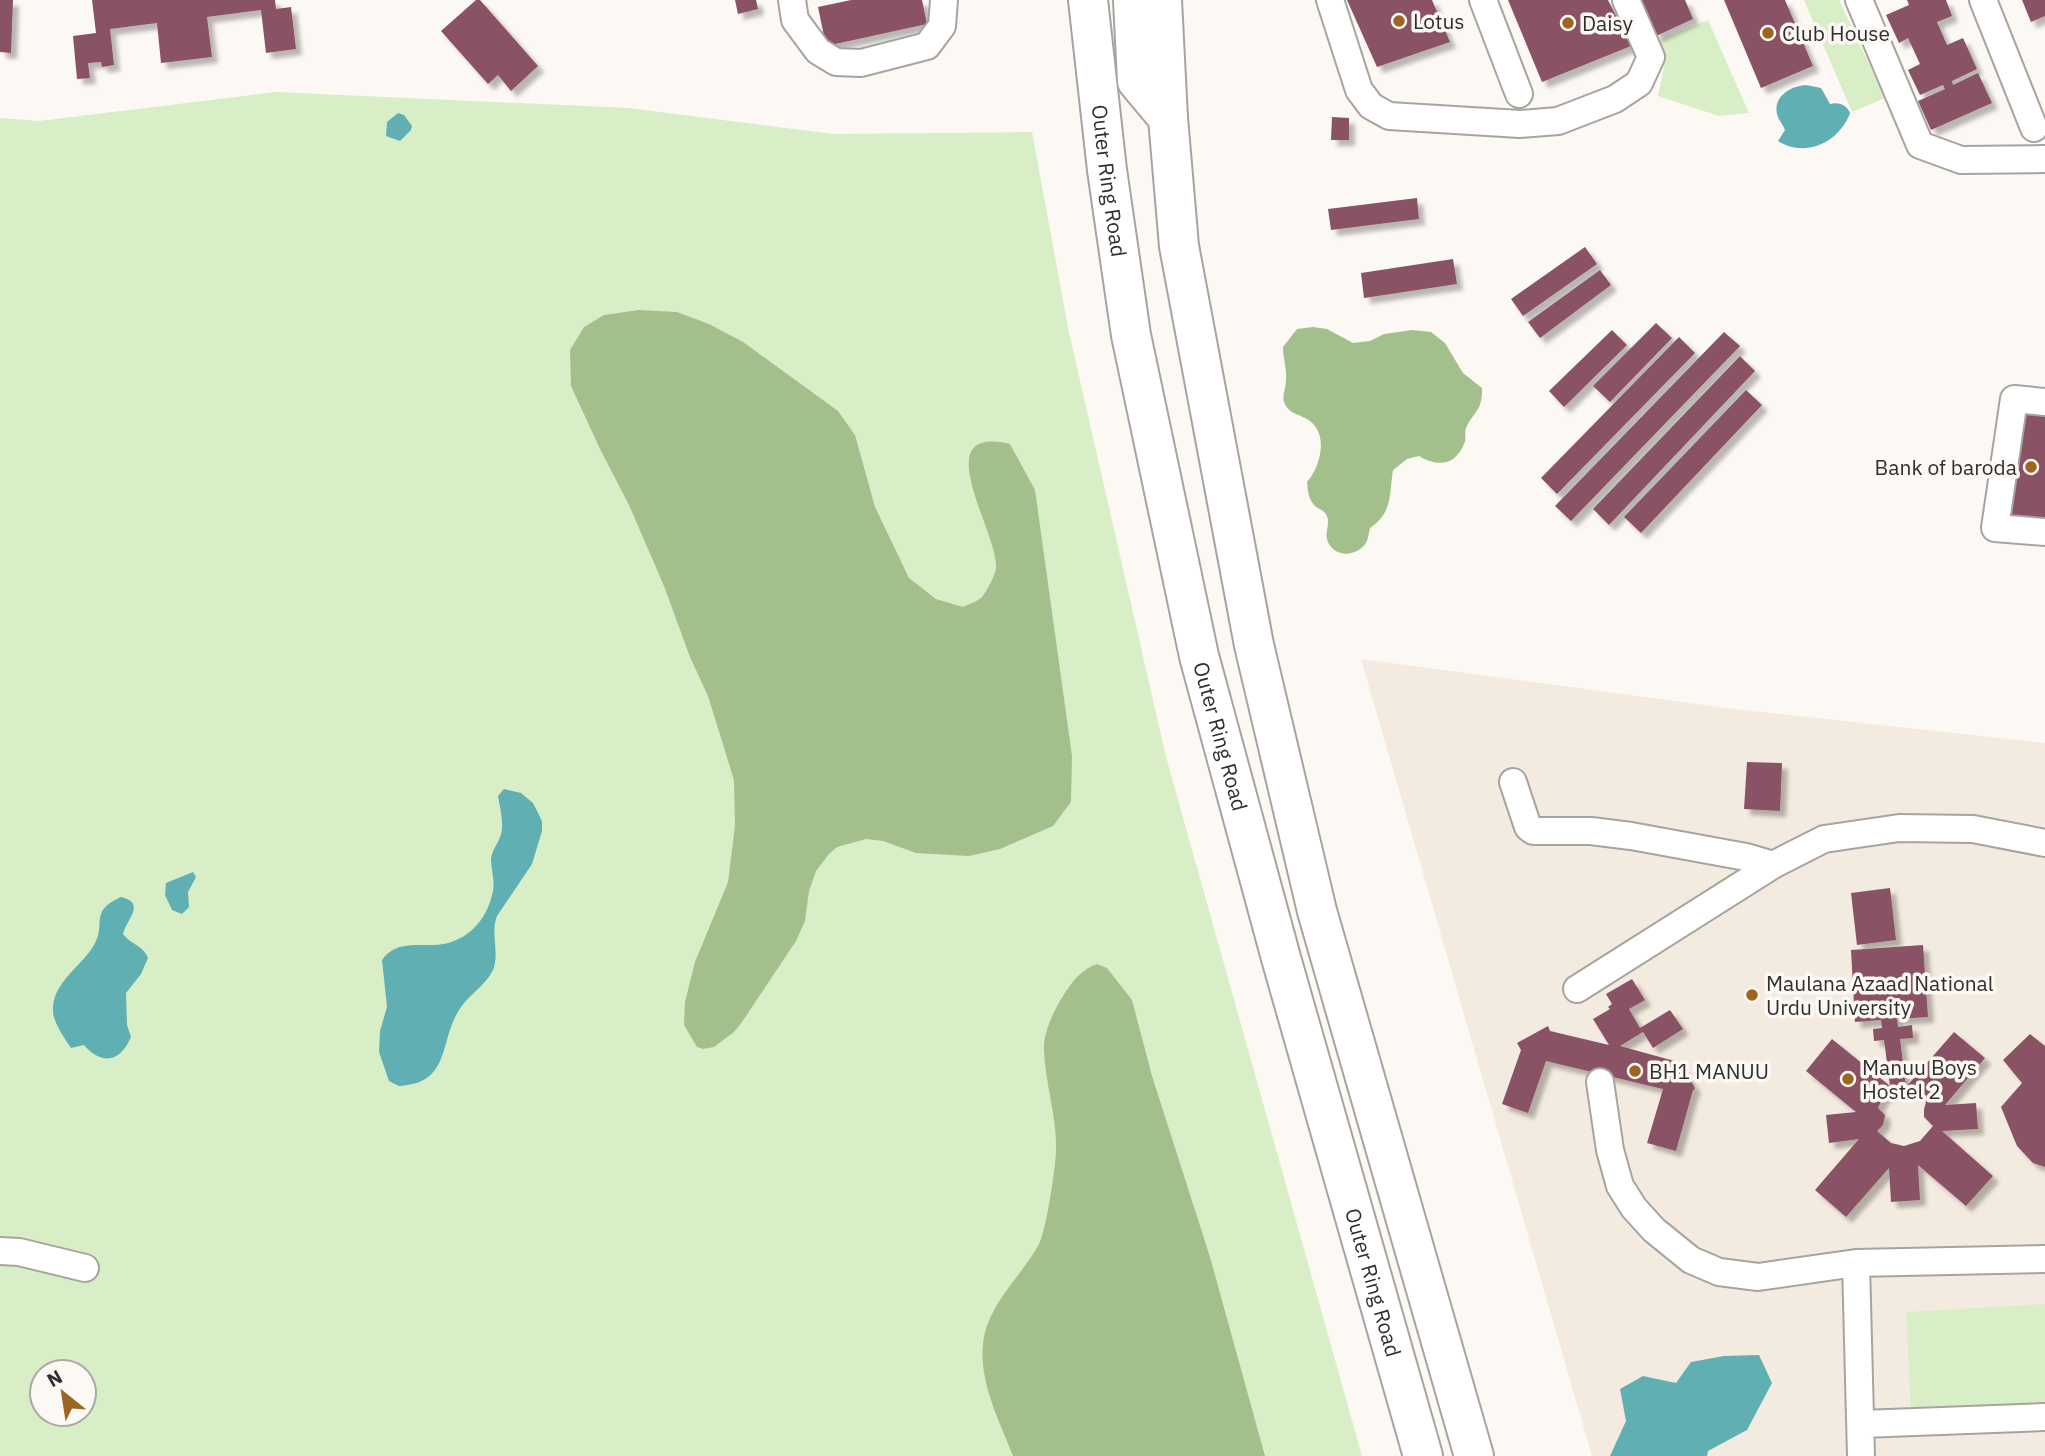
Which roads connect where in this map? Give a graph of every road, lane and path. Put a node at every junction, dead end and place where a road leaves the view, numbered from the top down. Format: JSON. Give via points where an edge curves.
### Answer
{"nodes":[{"id":1,"x":792,"y":0,"type":"edge"},
{"id":2,"x":944,"y":0,"type":"edge"},
{"id":3,"x":1088,"y":0,"type":"edge"},
{"id":4,"x":1110,"y":0,"type":"edge"},
{"id":5,"x":1133,"y":0,"type":"edge"},
{"id":6,"x":1162,"y":0,"type":"edge"},
{"id":7,"x":1329,"y":0,"type":"edge"},
{"id":8,"x":1483,"y":0,"type":"edge"},
{"id":9,"x":1626,"y":0,"type":"edge"},
{"id":10,"x":1859,"y":0,"type":"edge"},
{"id":11,"x":1983,"y":0,"type":"edge"},
{"id":12,"x":1124,"y":50,"type":"junction"},
{"id":13,"x":1519,"y":94,"type":"dead end"},
{"id":14,"x":1168,"y":118,"type":"junction"},
{"id":15,"x":2034,"y":128,"type":"dead end"},
{"id":16,"x":1105,"y":152,"type":"junction"},
{"id":17,"x":2045,"y":159,"type":"edge"},
{"id":18,"x":2045,"y":402,"type":"edge"},
{"id":19,"x":2045,"y":532,"type":"edge"},
{"id":20,"x":1513,"y":782,"type":"dead end"},
{"id":21,"x":2045,"y":843,"type":"edge"},
{"id":22,"x":1773,"y":865,"type":"junction"},
{"id":23,"x":1577,"y":989,"type":"dead end"},
{"id":24,"x":1600,"y":1082,"type":"dead end"},
{"id":25,"x":0,"y":1251,"type":"edge"},
{"id":26,"x":2045,"y":1259,"type":"edge"},
{"id":27,"x":1856,"y":1263,"type":"junction"},
{"id":28,"x":85,"y":1268,"type":"dead end"},
{"id":29,"x":2045,"y":1417,"type":"edge"},
{"id":30,"x":1861,"y":1424,"type":"junction"},
{"id":31,"x":1423,"y":1456,"type":"edge"},
{"id":32,"x":1474,"y":1456,"type":"edge"},
{"id":33,"x":1861,"y":1456,"type":"edge"}],
"edges":[{"from":1,"to":2,"type":"street","via":[[794,20],[818,51],[836,62],[861,63],[927,46],[942,26]]},
{"from":3,"to":16,"type":"highway","name":"Outer Ring Road"},
{"from":4,"to":12,"type":"highway"},
{"from":5,"to":12,"type":"highway"},
{"from":6,"to":14,"type":"highway"},
{"from":7,"to":9,"type":"street","via":[[1359,90],[1371,106],[1389,116],[1520,124],[1558,121],[1615,99],[1639,83],[1651,57]]},
{"from":8,"to":13,"type":"street"},
{"from":10,"to":17,"type":"street","via":[[1920,145],[1961,160]]},
{"from":11,"to":15,"type":"street"},
{"from":12,"to":14,"type":"highway","via":[[1137,82]]},
{"from":12,"to":16,"type":"highway"},
{"from":14,"to":32,"type":"highway","via":[[1180,246],[1254,645],[1317,911]]},
{"from":16,"to":31,"type":"highway","name":"Outer Ring Road","via":[[1131,335],[1199,656]]},
{"from":18,"to":19,"type":"street","via":[[2014,399],[1995,528]]},
{"from":20,"to":22,"type":"street","via":[[1533,831],[1631,836]]},
{"from":21,"to":22,"type":"street","via":[[1973,829],[1899,828],[1824,839]]},
{"from":22,"to":23,"type":"street"},
{"from":24,"to":27,"type":"street","via":[[1620,1186],[1654,1230],[1690,1260],[1719,1272],[1758,1277]]},
{"from":25,"to":28,"type":"street"},
{"from":26,"to":27,"type":"street"},
{"from":27,"to":30,"type":"street"},
{"from":29,"to":30,"type":"street"},
{"from":30,"to":33,"type":"street"}]}
